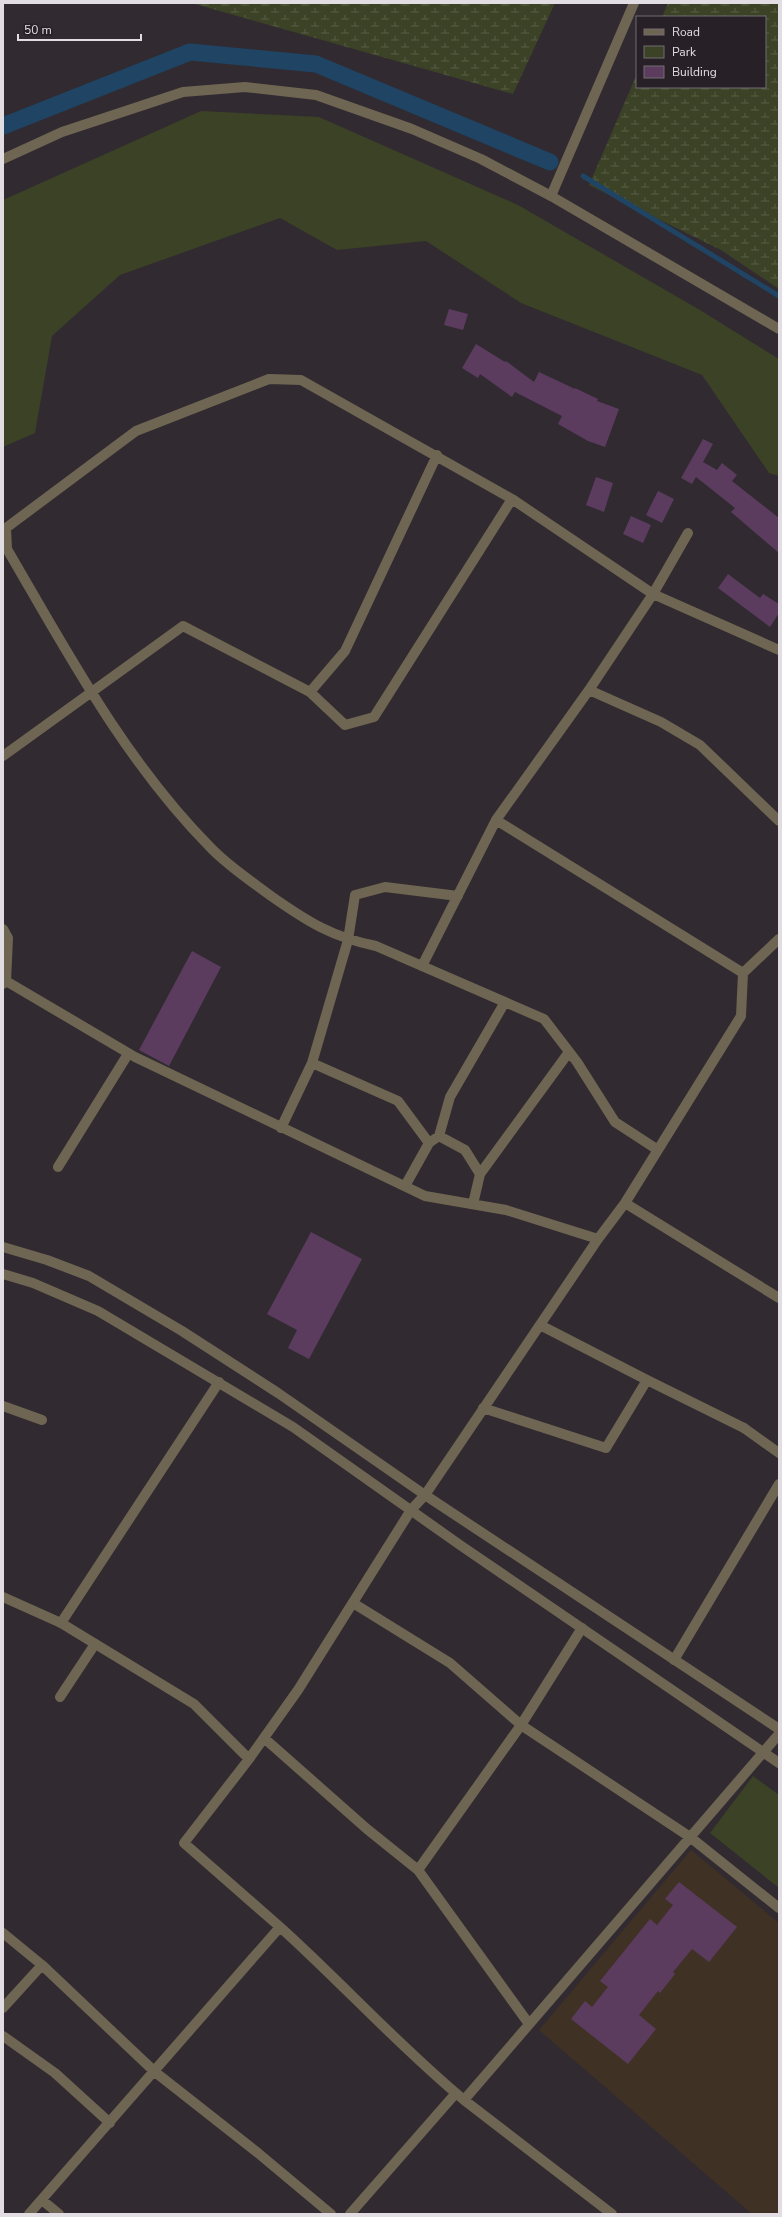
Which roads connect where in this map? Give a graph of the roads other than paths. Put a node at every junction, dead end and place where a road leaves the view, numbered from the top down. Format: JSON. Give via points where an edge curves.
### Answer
{"nodes":[{"id":1,"x":634,"y":3,"type":"edge"},
{"id":2,"x":3,"y":159,"type":"edge"},
{"id":3,"x":551,"y":196,"type":"junction"},
{"id":4,"x":779,"y":329,"type":"edge"},
{"id":5,"x":437,"y":456,"type":"junction"},
{"id":6,"x":512,"y":499,"type":"junction"},
{"id":7,"x":688,"y":533,"type":"dead end"},
{"id":8,"x":653,"y":594,"type":"junction"},
{"id":9,"x":779,"y":650,"type":"edge"},
{"id":10,"x":589,"y":690,"type":"junction"},
{"id":11,"x":310,"y":692,"type":"junction"},
{"id":12,"x":92,"y":694,"type":"junction"},
{"id":13,"x":3,"y":756,"type":"edge"},
{"id":14,"x":496,"y":820,"type":"junction"},
{"id":15,"x":779,"y":821,"type":"edge"},
{"id":16,"x":458,"y":896,"type":"junction"},
{"id":17,"x":3,"y":929,"type":"edge"},
{"id":18,"x":348,"y":940,"type":"junction"},
{"id":19,"x":779,"y":940,"type":"edge"},
{"id":20,"x":422,"y":966,"type":"junction"},
{"id":21,"x":743,"y":973,"type":"junction"},
{"id":22,"x":4,"y":982,"type":"edge"},
{"id":23,"x":505,"y":1002,"type":"junction"},
{"id":24,"x":569,"y":1052,"type":"junction"},
{"id":25,"x":128,"y":1054,"type":"junction"},
{"id":26,"x":312,"y":1062,"type":"junction"},
{"id":27,"x":281,"y":1128,"type":"junction"},
{"id":28,"x":439,"y":1136,"type":"junction"},
{"id":29,"x":429,"y":1143,"type":"junction"},
{"id":30,"x":658,"y":1150,"type":"junction"},
{"id":31,"x":58,"y":1167,"type":"dead end"},
{"id":32,"x":480,"y":1174,"type":"junction"},
{"id":33,"x":405,"y":1186,"type":"junction"},
{"id":34,"x":625,"y":1203,"type":"junction"},
{"id":35,"x":473,"y":1204,"type":"junction"},
{"id":36,"x":598,"y":1239,"type":"junction"},
{"id":37,"x":3,"y":1247,"type":"edge"},
{"id":38,"x":3,"y":1274,"type":"edge"},
{"id":39,"x":779,"y":1298,"type":"edge"},
{"id":40,"x":540,"y":1325,"type":"junction"},
{"id":41,"x":647,"y":1380,"type":"junction"},
{"id":42,"x":219,"y":1382,"type":"junction"},
{"id":43,"x":3,"y":1406,"type":"edge"},
{"id":44,"x":483,"y":1408,"type":"junction"},
{"id":45,"x":42,"y":1420,"type":"dead end"},
{"id":46,"x":779,"y":1453,"type":"edge"},
{"id":47,"x":779,"y":1484,"type":"edge"},
{"id":48,"x":425,"y":1495,"type":"junction"},
{"id":49,"x":411,"y":1510,"type":"junction"},
{"id":50,"x":3,"y":1597,"type":"edge"},
{"id":51,"x":353,"y":1603,"type":"junction"},
{"id":52,"x":60,"y":1623,"type":"junction"},
{"id":53,"x":582,"y":1628,"type":"junction"},
{"id":54,"x":95,"y":1644,"type":"junction"},
{"id":55,"x":674,"y":1660,"type":"junction"},
{"id":56,"x":60,"y":1697,"type":"dead end"},
{"id":57,"x":521,"y":1725,"type":"junction"},
{"id":58,"x":779,"y":1729,"type":"edge"},
{"id":59,"x":779,"y":1734,"type":"edge"},
{"id":60,"x":264,"y":1738,"type":"junction"},
{"id":61,"x":763,"y":1752,"type":"junction"},
{"id":62,"x":249,"y":1759,"type":"junction"},
{"id":63,"x":779,"y":1763,"type":"edge"},
{"id":64,"x":690,"y":1837,"type":"junction"},
{"id":65,"x":418,"y":1870,"type":"junction"},
{"id":66,"x":779,"y":1908,"type":"edge"},
{"id":67,"x":280,"y":1926,"type":"junction"},
{"id":68,"x":3,"y":1933,"type":"edge"},
{"id":69,"x":42,"y":1965,"type":"junction"},
{"id":70,"x":3,"y":2008,"type":"edge"},
{"id":71,"x":529,"y":2024,"type":"junction"},
{"id":72,"x":3,"y":2036,"type":"edge"},
{"id":73,"x":155,"y":2072,"type":"junction"},
{"id":74,"x":456,"y":2093,"type":"junction"},
{"id":75,"x":464,"y":2100,"type":"junction"},
{"id":76,"x":110,"y":2123,"type":"junction"},
{"id":77,"x":42,"y":2200,"type":"junction"},
{"id":78,"x":29,"y":2214,"type":"edge"},
{"id":79,"x":59,"y":2214,"type":"edge"},
{"id":80,"x":331,"y":2214,"type":"edge"},
{"id":81,"x":350,"y":2214,"type":"edge"},
{"id":82,"x":612,"y":2214,"type":"edge"}],
"edges":[{"from":1,"to":3,"type":"street"},
{"from":2,"to":3,"type":"street","via":[[62,132],[183,92],[245,87],[316,95],[412,128],[481,159]]},
{"from":3,"to":4,"type":"street"},
{"from":5,"to":6,"type":"street"},
{"from":5,"to":11,"type":"street","via":[[346,651]]},
{"from":5,"to":12,"type":"street","via":[[301,380],[269,378],[136,430],[6,528],[7,549]]},
{"from":6,"to":8,"type":"street"},
{"from":6,"to":11,"type":"street","via":[[374,717],[345,726]]},
{"from":7,"to":8,"type":"street"},
{"from":8,"to":9,"type":"street"},
{"from":8,"to":10,"type":"street"},
{"from":10,"to":14,"type":"street"},
{"from":10,"to":15,"type":"street","via":[[661,722],[700,745]]},
{"from":11,"to":12,"type":"street","via":[[183,626]]},
{"from":12,"to":13,"type":"street"},
{"from":12,"to":18,"type":"street","via":[[162,793],[210,848],[246,878],[305,920]]},
{"from":14,"to":16,"type":"street"},
{"from":14,"to":21,"type":"street"},
{"from":16,"to":18,"type":"street","via":[[385,886],[355,895]]},
{"from":16,"to":20,"type":"street"},
{"from":17,"to":22,"type":"street","via":[[8,938]]},
{"from":18,"to":20,"type":"street","via":[[376,946]]},
{"from":18,"to":26,"type":"street"},
{"from":19,"to":21,"type":"street"},
{"from":20,"to":23,"type":"street"},
{"from":21,"to":30,"type":"street","via":[[741,1016]]},
{"from":22,"to":25,"type":"street"},
{"from":23,"to":24,"type":"street","via":[[544,1019]]},
{"from":23,"to":28,"type":"street","via":[[450,1097]]},
{"from":24,"to":30,"type":"street","via":[[615,1122]]},
{"from":24,"to":32,"type":"street"},
{"from":25,"to":27,"type":"street"},
{"from":25,"to":31,"type":"street"},
{"from":26,"to":27,"type":"street"},
{"from":26,"to":29,"type":"street","via":[[398,1101]]},
{"from":27,"to":33,"type":"street"},
{"from":28,"to":29,"type":"street"},
{"from":28,"to":32,"type":"street","via":[[465,1150]]},
{"from":29,"to":33,"type":"street"},
{"from":30,"to":34,"type":"street"},
{"from":32,"to":35,"type":"street"},
{"from":33,"to":35,"type":"street","via":[[425,1196]]},
{"from":34,"to":36,"type":"street"},
{"from":34,"to":39,"type":"street"},
{"from":35,"to":36,"type":"street","via":[[506,1210]]},
{"from":36,"to":40,"type":"street"},
{"from":37,"to":48,"type":"street","via":[[89,1276],[182,1331],[278,1393]]},
{"from":38,"to":42,"type":"street","via":[[33,1283],[98,1311]]},
{"from":40,"to":41,"type":"street"},
{"from":40,"to":44,"type":"street"},
{"from":41,"to":44,"type":"street","via":[[606,1448]]},
{"from":41,"to":46,"type":"street","via":[[744,1428]]},
{"from":42,"to":49,"type":"street","via":[[293,1427]]},
{"from":42,"to":52,"type":"street"},
{"from":43,"to":45,"type":"street"},
{"from":44,"to":48,"type":"street"},
{"from":47,"to":55,"type":"street"},
{"from":48,"to":49,"type":"street"},
{"from":48,"to":55,"type":"street"},
{"from":49,"to":51,"type":"street"},
{"from":49,"to":53,"type":"street"},
{"from":50,"to":52,"type":"street"},
{"from":51,"to":57,"type":"street","via":[[450,1664]]},
{"from":51,"to":60,"type":"street"},
{"from":52,"to":54,"type":"street"},
{"from":53,"to":57,"type":"street"},
{"from":53,"to":61,"type":"street"},
{"from":54,"to":56,"type":"street"},
{"from":54,"to":62,"type":"street","via":[[194,1704]]},
{"from":55,"to":58,"type":"street"},
{"from":57,"to":64,"type":"street"},
{"from":57,"to":65,"type":"street"},
{"from":59,"to":61,"type":"street"},
{"from":60,"to":62,"type":"street"},
{"from":60,"to":65,"type":"street","via":[[367,1829]]},
{"from":61,"to":63,"type":"street"},
{"from":61,"to":64,"type":"street"},
{"from":62,"to":67,"type":"street","via":[[184,1843]]},
{"from":64,"to":66,"type":"street"},
{"from":64,"to":71,"type":"street"},
{"from":65,"to":71,"type":"street"},
{"from":67,"to":73,"type":"street"},
{"from":67,"to":74,"type":"street","via":[[408,2051]]},
{"from":68,"to":69,"type":"street"},
{"from":69,"to":70,"type":"street"},
{"from":69,"to":73,"type":"street"},
{"from":71,"to":75,"type":"street"},
{"from":72,"to":76,"type":"street","via":[[55,2072]]},
{"from":73,"to":76,"type":"street"},
{"from":73,"to":80,"type":"street"},
{"from":74,"to":75,"type":"street"},
{"from":74,"to":81,"type":"street"},
{"from":75,"to":82,"type":"street"},
{"from":76,"to":77,"type":"street"},
{"from":77,"to":78,"type":"street"},
{"from":77,"to":79,"type":"street"}]}
